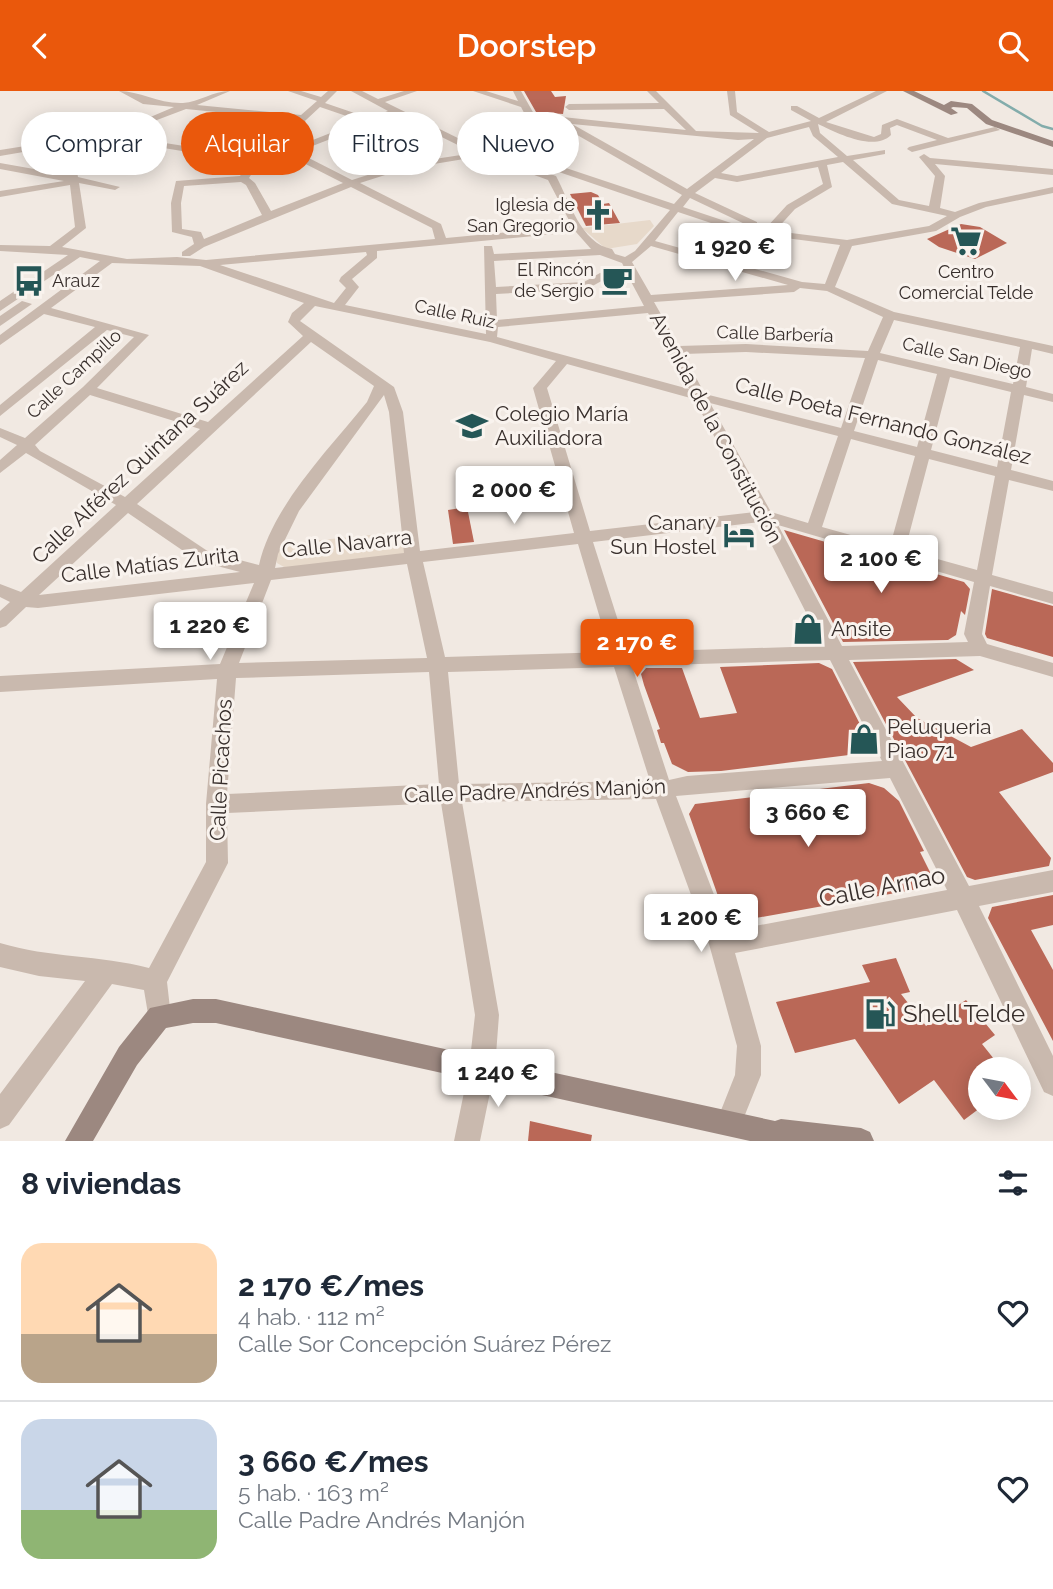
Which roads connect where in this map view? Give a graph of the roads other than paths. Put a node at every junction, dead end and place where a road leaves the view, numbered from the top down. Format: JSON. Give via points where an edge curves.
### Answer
{"nodes":[{"id":1,"x":292,"y":91,"type":"edge"},
{"id":2,"x":333,"y":91,"type":"edge"},
{"id":3,"x":355,"y":91,"type":"edge"},
{"id":4,"x":413,"y":91,"type":"edge"},
{"id":5,"x":477,"y":91,"type":"edge"},
{"id":6,"x":517,"y":91,"type":"edge"},
{"id":7,"x":651,"y":91,"type":"edge"},
{"id":8,"x":731,"y":91,"type":"edge"},
{"id":9,"x":883,"y":91,"type":"edge"},
{"id":10,"x":907,"y":91,"type":"edge"},
{"id":11,"x":920,"y":91,"type":"edge"},
{"id":12,"x":217,"y":92,"type":"edge"},
{"id":13,"x":126,"y":93,"type":"edge"},
{"id":14,"x":321,"y":102,"type":"junction"},
{"id":15,"x":376,"y":102,"type":"junction"},
{"id":16,"x":523,"y":105,"type":"junction"},
{"id":17,"x":186,"y":106,"type":"junction"},
{"id":18,"x":666,"y":106,"type":"junction"},
{"id":19,"x":794,"y":109,"type":"dead end"},
{"id":20,"x":961,"y":109,"type":"junction"},
{"id":21,"x":395,"y":111,"type":"joint"},
{"id":22,"x":244,"y":112,"type":"edge"},
{"id":23,"x":310,"y":112,"type":"edge"},
{"id":24,"x":346,"y":112,"type":"edge"},
{"id":25,"x":527,"y":112,"type":"edge"},
{"id":26,"x":567,"y":112,"type":"edge"},
{"id":27,"x":167,"y":113,"type":"edge"},
{"id":28,"x":740,"y":119,"type":"junction"},
{"id":29,"x":579,"y":122,"type":"edge"},
{"id":30,"x":765,"y":122,"type":"dead end"},
{"id":31,"x":817,"y":122,"type":"junction"},
{"id":32,"x":995,"y":130,"type":"junction"},
{"id":33,"x":692,"y":131,"type":"junction"},
{"id":34,"x":579,"y":132,"type":"edge"},
{"id":35,"x":767,"y":135,"type":"junction"},
{"id":36,"x":457,"y":141,"type":"edge"},
{"id":37,"x":945,"y":141,"type":"junction"},
{"id":38,"x":1053,"y":146,"type":"edge"},
{"id":39,"x":21,"y":150,"type":"edge"},
{"id":40,"x":882,"y":152,"type":"dead end"},
{"id":41,"x":0,"y":153,"type":"edge"},
{"id":42,"x":847,"y":159,"type":"junction"},
{"id":43,"x":457,"y":161,"type":"edge"},
{"id":44,"x":929,"y":161,"type":"junction"},
{"id":45,"x":314,"y":165,"type":"edge"},
{"id":46,"x":822,"y":165,"type":"junction"},
{"id":47,"x":0,"y":166,"type":"edge"},
{"id":48,"x":1053,"y":172,"type":"edge"},
{"id":49,"x":711,"y":174,"type":"junction"},
{"id":50,"x":73,"y":175,"type":"edge"},
{"id":51,"x":246,"y":175,"type":"edge"},
{"id":52,"x":556,"y":175,"type":"edge"},
{"id":53,"x":559,"y":175,"type":"edge"},
{"id":54,"x":243,"y":179,"type":"junction"},
{"id":55,"x":74,"y":181,"type":"junction"},
{"id":56,"x":348,"y":184,"type":"junction"},
{"id":57,"x":115,"y":187,"type":"dead end"},
{"id":58,"x":1053,"y":190,"type":"edge"},
{"id":59,"x":690,"y":192,"type":"junction"},
{"id":60,"x":0,"y":194,"type":"edge"},
{"id":61,"x":674,"y":209,"type":"junction"},
{"id":62,"x":934,"y":210,"type":"junction"},
{"id":63,"x":956,"y":215,"type":"junction"},
{"id":64,"x":268,"y":216,"type":"junction"},
{"id":65,"x":576,"y":229,"type":"junction"},
{"id":66,"x":768,"y":232,"type":"junction"},
{"id":67,"x":488,"y":237,"type":"junction"},
{"id":68,"x":441,"y":241,"type":"junction"},
{"id":69,"x":847,"y":243,"type":"junction"},
{"id":70,"x":645,"y":244,"type":"junction"},
{"id":71,"x":200,"y":245,"type":"junction"},
{"id":72,"x":371,"y":248,"type":"junction"},
{"id":73,"x":0,"y":249,"type":"edge"},
{"id":74,"x":52,"y":249,"type":"junction"},
{"id":75,"x":602,"y":252,"type":"junction"},
{"id":76,"x":77,"y":254,"type":"junction"},
{"id":77,"x":489,"y":258,"type":"junction"},
{"id":78,"x":189,"y":259,"type":"junction"},
{"id":79,"x":108,"y":260,"type":"junction"},
{"id":80,"x":626,"y":264,"type":"junction"},
{"id":81,"x":68,"y":267,"type":"junction"},
{"id":82,"x":95,"y":271,"type":"junction"},
{"id":83,"x":829,"y":288,"type":"junction"},
{"id":84,"x":491,"y":291,"type":"junction"},
{"id":85,"x":313,"y":302,"type":"junction"},
{"id":86,"x":648,"y":304,"type":"junction"},
{"id":87,"x":2,"y":305,"type":"edge"},
{"id":88,"x":337,"y":307,"type":"junction"},
{"id":89,"x":44,"y":310,"type":"junction"},
{"id":90,"x":890,"y":315,"type":"junction"},
{"id":91,"x":0,"y":322,"type":"edge"},
{"id":92,"x":493,"y":324,"type":"junction"},
{"id":93,"x":104,"y":326,"type":"junction"},
{"id":94,"x":310,"y":336,"type":"junction"},
{"id":95,"x":492,"y":339,"type":"junction"},
{"id":96,"x":0,"y":341,"type":"edge"},
{"id":97,"x":1027,"y":344,"type":"junction"},
{"id":98,"x":1053,"y":349,"type":"edge"},
{"id":99,"x":676,"y":351,"type":"junction"},
{"id":100,"x":873,"y":355,"type":"junction"},
{"id":101,"x":564,"y":359,"type":"junction"},
{"id":102,"x":944,"y":373,"type":"junction"},
{"id":103,"x":382,"y":384,"type":"junction"},
{"id":104,"x":1018,"y":389,"type":"junction"},
{"id":105,"x":88,"y":390,"type":"junction"},
{"id":106,"x":702,"y":397,"type":"junction"},
{"id":107,"x":1053,"y":398,"type":"edge"},
{"id":108,"x":373,"y":403,"type":"junction"},
{"id":109,"x":393,"y":403,"type":"junction"},
{"id":110,"x":0,"y":412,"type":"edge"},
{"id":111,"x":211,"y":428,"type":"junction"},
{"id":112,"x":0,"y":432,"type":"edge"},
{"id":113,"x":847,"y":433,"type":"junction"},
{"id":114,"x":27,"y":444,"type":"junction"},
{"id":115,"x":922,"y":452,"type":"junction"},
{"id":116,"x":0,"y":468,"type":"edge"},
{"id":117,"x":1001,"y":472,"type":"junction"},
{"id":118,"x":1053,"y":486,"type":"edge"},
{"id":119,"x":129,"y":506,"type":"junction"},
{"id":120,"x":765,"y":516,"type":"junction"},
{"id":121,"x":813,"y":530,"type":"junction"},
{"id":122,"x":585,"y":535,"type":"junction"},
{"id":123,"x":896,"y":554,"type":"junction"},
{"id":124,"x":414,"y":559,"type":"junction"},
{"id":125,"x":266,"y":573,"type":"junction"},
{"id":126,"x":983,"y":578,"type":"junction"},
{"id":127,"x":0,"y":590,"type":"edge"},
{"id":128,"x":1053,"y":598,"type":"edge"},
{"id":129,"x":23,"y":600,"type":"junction"},
{"id":130,"x":0,"y":621,"type":"edge"},
{"id":131,"x":980,"y":649,"type":"junction"},
{"id":132,"x":834,"y":655,"type":"junction"},
{"id":133,"x":621,"y":660,"type":"junction"},
{"id":134,"x":438,"y":665,"type":"junction"},
{"id":135,"x":1053,"y":670,"type":"edge"},
{"id":136,"x":228,"y":671,"type":"junction"},
{"id":137,"x":0,"y":684,"type":"edge"},
{"id":138,"x":895,"y":769,"type":"junction"},
{"id":139,"x":675,"y":787,"type":"junction"},
{"id":140,"x":450,"y":793,"type":"junction"},
{"id":141,"x":216,"y":804,"type":"junction"},
{"id":142,"x":1053,"y":881,"type":"edge"},
{"id":143,"x":963,"y":898,"type":"junction"},
{"id":144,"x":721,"y":944,"type":"junction"},
{"id":145,"x":0,"y":955,"type":"edge"},
{"id":146,"x":106,"y":972,"type":"junction"},
{"id":147,"x":155,"y":981,"type":"junction"},
{"id":148,"x":159,"y":1017,"type":"junction"},
{"id":149,"x":482,"y":1068,"type":"junction"},
{"id":150,"x":1053,"y":1083,"type":"edge"},
{"id":151,"x":0,"y":1116,"type":"edge"},
{"id":152,"x":729,"y":1123,"type":"junction"},
{"id":153,"x":760,"y":1130,"type":"junction"},
{"id":154,"x":78,"y":1141,"type":"edge"},
{"id":155,"x":467,"y":1141,"type":"edge"},
{"id":156,"x":794,"y":1141,"type":"edge"},
{"id":157,"x":861,"y":1141,"type":"edge"}],
"edges":[{"from":1,"to":14,"type":"street"},
{"from":2,"to":14,"type":"street"},
{"from":3,"to":15,"type":"street"},
{"from":4,"to":15,"type":"street"},
{"from":5,"to":16,"type":"street"},
{"from":6,"to":16,"type":"street"},
{"from":7,"to":18,"type":"street"},
{"from":8,"to":28,"type":"street","via":[[733,113]]},
{"from":9,"to":31,"type":"street"},
{"from":10,"to":20,"type":"street","via":[[946,108]]},
{"from":11,"to":20,"type":"street"},
{"from":12,"to":17,"type":"street"},
{"from":13,"to":17,"type":"street"},
{"from":14,"to":23,"type":"street"},
{"from":14,"to":24,"type":"street"},
{"from":15,"to":21,"type":"street"},
{"from":16,"to":25,"type":"street"},
{"from":17,"to":22,"type":"street"},
{"from":17,"to":27,"type":"street"},
{"from":18,"to":26,"type":"street","via":[[570,103]]},
{"from":18,"to":33,"type":"street"},
{"from":19,"to":31,"type":"street"},
{"from":20,"to":32,"type":"street"},
{"from":20,"to":38,"type":"street","via":[[976,111],[989,123]]},
{"from":21,"to":36,"type":"street"},
{"from":28,"to":30,"type":"street"},
{"from":28,"to":35,"type":"street"},
{"from":29,"to":33,"type":"street"},
{"from":31,"to":35,"type":"street"},
{"from":31,"to":37,"type":"street","via":[[873,140],[886,135],[890,123],[904,123]]},
{"from":31,"to":42,"type":"street","via":[[816,134]]},
{"from":32,"to":37,"type":"street"},
{"from":32,"to":38,"type":"street"},
{"from":33,"to":35,"type":"street","via":[[738,137]]},
{"from":34,"to":59,"type":"street","via":[[661,181]]},
{"from":35,"to":49,"type":"street"},
{"from":37,"to":44,"type":"street","via":[[912,149]]},
{"from":39,"to":41,"type":"street"},
{"from":40,"to":42,"type":"street"},
{"from":42,"to":46,"type":"street"},
{"from":42,"to":62,"type":"street","via":[[896,202]]},
{"from":43,"to":56,"type":"street","via":[[406,166]]},
{"from":44,"to":48,"type":"street"},
{"from":44,"to":62,"type":"street","via":[[940,176]]},
{"from":45,"to":56,"type":"street"},
{"from":46,"to":49,"type":"street","via":[[737,179]]},
{"from":46,"to":66,"type":"street","via":[[828,185],[791,207]]},
{"from":47,"to":55,"type":"street"},
{"from":49,"to":59,"type":"street"},
{"from":50,"to":55,"type":"street"},
{"from":51,"to":54,"type":"street"},
{"from":52,"to":65,"type":"street"},
{"from":53,"to":61,"type":"street"},
{"from":54,"to":64,"type":"street","via":[[250,183]]},
{"from":54,"to":71,"type":"street","via":[[180,183],[177,232],[197,234]]},
{"from":55,"to":57,"type":"street"},
{"from":55,"to":60,"type":"street"},
{"from":55,"to":74,"type":"street","via":[[81,228]]},
{"from":56,"to":64,"type":"street"},
{"from":56,"to":68,"type":"street","via":[[437,226]]},
{"from":58,"to":63,"type":"street"},
{"from":59,"to":61,"type":"street"},
{"from":59,"to":66,"type":"street"},
{"from":61,"to":66,"type":"street","via":[[738,229]]},
{"from":61,"to":70,"type":"street"},
{"from":62,"to":63,"type":"street"},
{"from":63,"to":69,"type":"street","via":[[932,229]]},
{"from":64,"to":71,"type":"street"},
{"from":65,"to":67,"type":"street"},
{"from":65,"to":75,"type":"street"},
{"from":66,"to":69,"type":"street"},
{"from":67,"to":68,"type":"street"},
{"from":67,"to":77,"type":"street"},
{"from":68,"to":72,"type":"street"},
{"from":69,"to":83,"type":"street"},
{"from":70,"to":75,"type":"street"},
{"from":70,"to":80,"type":"street"},
{"from":70,"to":83,"type":"street","via":[[801,285]]},
{"from":71,"to":78,"type":"street"},
{"from":72,"to":78,"type":"street"},
{"from":72,"to":88,"type":"street","via":[[373,256],[347,277],[345,281],[353,287]]},
{"from":73,"to":74,"type":"street"},
{"from":74,"to":76,"type":"street"},
{"from":75,"to":77,"type":"street"},
{"from":75,"to":80,"type":"street"},
{"from":76,"to":79,"type":"street"},
{"from":76,"to":81,"type":"street"},
{"from":77,"to":84,"type":"street"},
{"from":78,"to":79,"type":"street"},
{"from":78,"to":85,"type":"street","name":"Calle Ruiz"},
{"from":79,"to":82,"type":"street"},
{"from":80,"to":84,"type":"street","via":[[587,285]]},
{"from":80,"to":86,"type":"street","name":"Avenida de la Constitución"},
{"from":81,"to":82,"type":"street","via":[[89,262]]},
{"from":81,"to":87,"type":"street"},
{"from":81,"to":91,"type":"street"},
{"from":82,"to":89,"type":"street"},
{"from":83,"to":86,"type":"street","via":[[788,288]]},
{"from":83,"to":90,"type":"street"},
{"from":84,"to":92,"type":"street"},
{"from":85,"to":88,"type":"street","name":"Calle Ruiz"},
{"from":85,"to":94,"type":"street","via":[[294,322]]},
{"from":86,"to":92,"type":"street"},
{"from":86,"to":99,"type":"street","name":"Avenida de la Constitución"},
{"from":88,"to":95,"type":"street","name":"Calle Ruiz"},
{"from":89,"to":93,"type":"street"},
{"from":89,"to":96,"type":"street"},
{"from":90,"to":97,"type":"street"},
{"from":90,"to":100,"type":"street"},
{"from":92,"to":95,"type":"street"},
{"from":93,"to":105,"type":"street","name":"Calle Campillo","via":[[143,335]]},
{"from":93,"to":110,"type":"street"},
{"from":94,"to":103,"type":"street"},
{"from":94,"to":111,"type":"street","name":"Calle Alférez Quintana Suárez"},
{"from":95,"to":101,"type":"street","name":"Calle Ruiz"},
{"from":97,"to":98,"type":"street"},
{"from":97,"to":104,"type":"street"},
{"from":99,"to":100,"type":"street","name":"Calle Barbería","via":[[746,348]]},
{"from":99,"to":106,"type":"street","name":"Avenida de la Constitución"},
{"from":100,"to":102,"type":"street","name":"Calle San Diego"},
{"from":100,"to":113,"type":"street"},
{"from":101,"to":106,"type":"street","name":"Calle Ruiz"},
{"from":101,"to":122,"type":"street","via":[[540,388]]},
{"from":102,"to":104,"type":"street","name":"Calle San Diego"},
{"from":102,"to":115,"type":"street"},
{"from":103,"to":108,"type":"street","name":"Calle Picachos"},
{"from":103,"to":109,"type":"street"},
{"from":104,"to":107,"type":"street","name":"Calle San Diego"},
{"from":104,"to":117,"type":"street"},
{"from":105,"to":111,"type":"street"},
{"from":105,"to":114,"type":"street","name":"Calle Campillo"},
{"from":106,"to":113,"type":"street","name":"Calle Poeta Fernando González"},
{"from":106,"to":120,"type":"street","name":"Avenida de la Constitución"},
{"from":108,"to":109,"type":"street"},
{"from":108,"to":125,"type":"street","name":"Calle Picachos","via":[[284,522],[267,557]]},
{"from":109,"to":124,"type":"street"},
{"from":111,"to":119,"type":"street","name":"Calle Alférez Quintana Suárez"},
{"from":112,"to":114,"type":"street"},
{"from":113,"to":115,"type":"street","name":"Calle Poeta Fernando González"},
{"from":113,"to":121,"type":"street"},
{"from":114,"to":116,"type":"street","name":"Calle Campillo"},
{"from":114,"to":119,"type":"street","via":[[36,454]]},
{"from":115,"to":117,"type":"street","name":"Calle Poeta Fernando González"},
{"from":115,"to":123,"type":"street"},
{"from":117,"to":118,"type":"street","name":"Calle Poeta Fernando González"},
{"from":117,"to":126,"type":"street"},
{"from":119,"to":125,"type":"street","via":[[204,557]]},
{"from":119,"to":129,"type":"street","name":"Calle Alférez Quintana Suárez"},
{"from":120,"to":121,"type":"street"},
{"from":120,"to":122,"type":"street","name":"Calle Navarra"},
{"from":120,"to":132,"type":"street","name":"Avenida de la Constitución"},
{"from":121,"to":123,"type":"street"},
{"from":122,"to":124,"type":"street","name":"Calle Navarra"},
{"from":122,"to":133,"type":"street"},
{"from":123,"to":126,"type":"street"},
{"from":124,"to":125,"type":"street","name":"Calle Navarra"},
{"from":124,"to":134,"type":"street"},
{"from":125,"to":129,"type":"street","name":"Calle Matías Zurita"},
{"from":125,"to":136,"type":"street","name":"Calle Picachos"},
{"from":126,"to":128,"type":"street"},
{"from":126,"to":131,"type":"street","via":[[973,634]]},
{"from":127,"to":129,"type":"street","name":"Calle Matías Zurita"},
{"from":129,"to":130,"type":"street","name":"Calle Alférez Quintana Suárez"},
{"from":131,"to":132,"type":"street"},
{"from":131,"to":135,"type":"street"},
{"from":132,"to":133,"type":"street"},
{"from":132,"to":138,"type":"street","name":"Avenida de la Constitución"},
{"from":133,"to":134,"type":"street"},
{"from":133,"to":139,"type":"street"},
{"from":134,"to":136,"type":"street"},
{"from":134,"to":140,"type":"street"},
{"from":136,"to":137,"type":"street"},
{"from":136,"to":141,"type":"street","name":"Calle Picachos"},
{"from":138,"to":139,"type":"street","name":"Calle Padre Andrés Manjón"},
{"from":138,"to":143,"type":"street","name":"Avenida de la Constitución"},
{"from":139,"to":140,"type":"street","name":"Calle Padre Andrés Manjón"},
{"from":139,"to":144,"type":"street"},
{"from":140,"to":141,"type":"street","name":"Calle Padre Andrés Manjón"},
{"from":140,"to":149,"type":"street","via":[[487,1016]]},
{"from":141,"to":147,"type":"street","name":"Calle Picachos","via":[[217,863]]},
{"from":142,"to":143,"type":"street","name":"Calle Arnao"},
{"from":143,"to":144,"type":"street","name":"Calle Arnao"},
{"from":143,"to":150,"type":"street","name":"Avenida de la Constitución"},
{"from":144,"to":152,"type":"street","via":[[749,1046],[748,1075]]},
{"from":145,"to":146,"type":"street","via":[[67,970]]},
{"from":146,"to":147,"type":"street"},
{"from":146,"to":151,"type":"street"},
{"from":147,"to":148,"type":"street"},
{"from":148,"to":149,"type":"street","via":[[216,1011]]},
{"from":148,"to":154,"type":"street","via":[[128,1056]]},
{"from":149,"to":152,"type":"street"},
{"from":149,"to":155,"type":"street"},
{"from":152,"to":153,"type":"street"},
{"from":153,"to":156,"type":"street"},
{"from":153,"to":157,"type":"street"}]}
